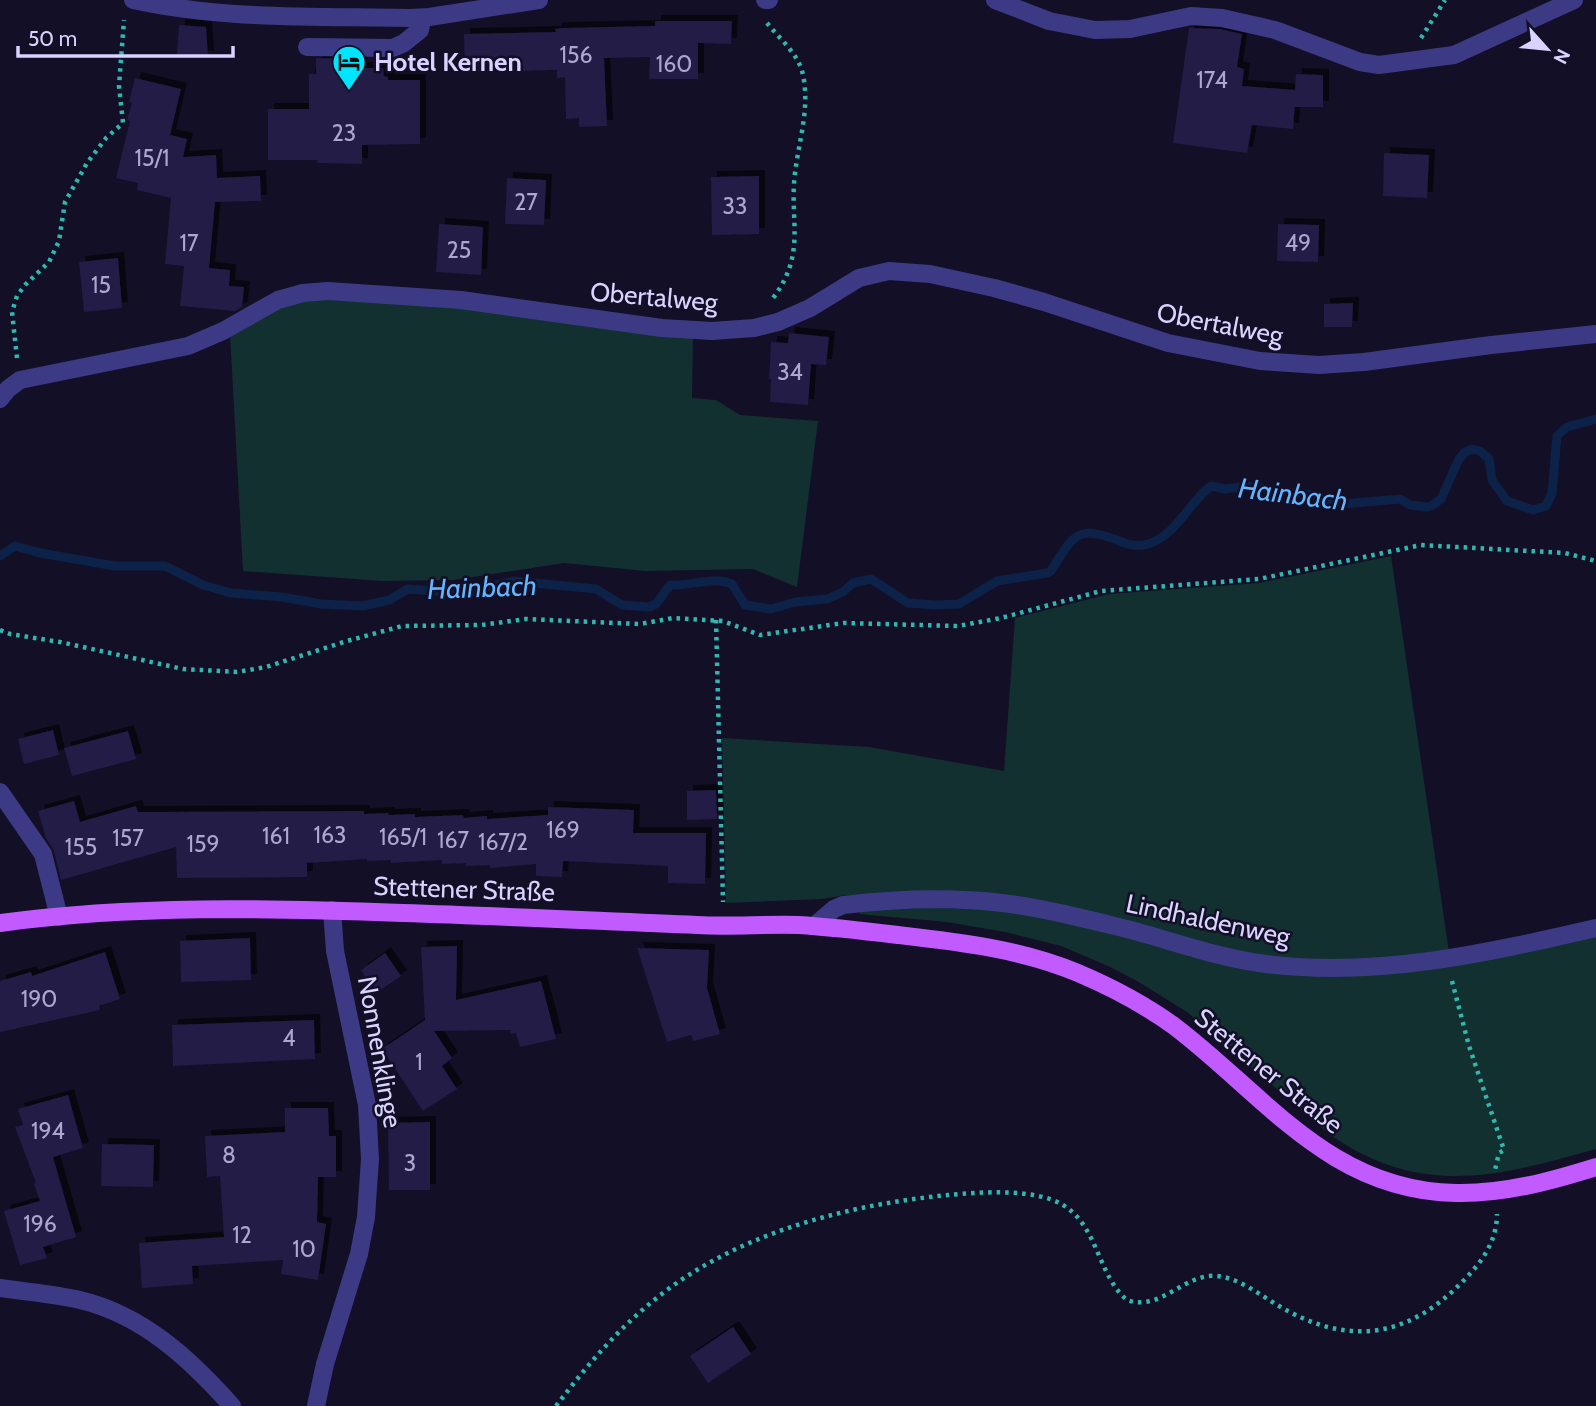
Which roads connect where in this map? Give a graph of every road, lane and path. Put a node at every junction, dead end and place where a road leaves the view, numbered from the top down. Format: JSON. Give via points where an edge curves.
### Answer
{"nodes":[{"id":1,"x":539,"y":0,"type":"edge"},
{"id":2,"x":995,"y":0,"type":"edge"},
{"id":3,"x":1445,"y":0,"type":"edge"},
{"id":4,"x":1574,"y":0,"type":"edge"},
{"id":5,"x":765,"y":5,"type":"edge"},
{"id":6,"x":129,"y":6,"type":"edge"},
{"id":7,"x":422,"y":18,"type":"junction"},
{"id":8,"x":307,"y":47,"type":"dead end"},
{"id":9,"x":1400,"y":63,"type":"junction"},
{"id":10,"x":741,"y":329,"type":"junction"},
{"id":11,"x":1596,"y":334,"type":"edge"},
{"id":12,"x":20,"y":380,"type":"junction"},
{"id":13,"x":0,"y":400,"type":"edge"},
{"id":14,"x":1596,"y":561,"type":"edge"},
{"id":15,"x":716,"y":620,"type":"junction"},
{"id":16,"x":0,"y":630,"type":"edge"},
{"id":17,"x":0,"y":792,"type":"edge"},
{"id":18,"x":332,"y":910,"type":"junction"},
{"id":19,"x":59,"y":917,"type":"junction"},
{"id":20,"x":0,"y":923,"type":"edge"},
{"id":21,"x":723,"y":926,"type":"junction"},
{"id":22,"x":814,"y":926,"type":"junction"},
{"id":23,"x":1596,"y":928,"type":"edge"},
{"id":24,"x":1446,"y":960,"type":"junction"},
{"id":25,"x":1596,"y":1167,"type":"edge"},
{"id":26,"x":1495,"y":1191,"type":"junction"},
{"id":27,"x":0,"y":1288,"type":"edge"},
{"id":28,"x":232,"y":1406,"type":"edge"},
{"id":29,"x":316,"y":1406,"type":"edge"},
{"id":30,"x":556,"y":1406,"type":"edge"}],
"edges":[{"from":1,"to":7,"type":"street"},
{"from":2,"to":9,"type":"street","via":[[1049,21],[1095,30],[1210,16],[1275,30],[1360,62]]},
{"from":3,"to":9,"type":"path"},
{"from":4,"to":9,"type":"street","via":[[1454,55]]},
{"from":5,"to":10,"type":"path","via":[[804,81],[805,108],[795,176],[796,238],[791,264],[773,298]]},
{"from":6,"to":7,"type":"street","via":[[228,14]]},
{"from":6,"to":12,"type":"path","via":[[119,86],[123,123],[87,163],[65,202],[59,241],[49,262],[20,290],[13,308]]},
{"from":7,"to":8,"type":"street","via":[[420,30],[396,47]]},
{"from":10,"to":11,"type":"street","name":"Obertalweg","via":[[786,319],[859,278],[903,271],[994,288],[1168,344],[1260,361],[1364,362]]},
{"from":10,"to":12,"type":"street","name":"Obertalweg","via":[[681,330],[461,300],[316,291],[278,300],[188,346]]},
{"from":12,"to":13,"type":"street"},
{"from":14,"to":15,"type":"path","via":[[1564,553],[1429,545],[1259,579],[1110,590],[967,625],[844,623],[760,635]]},
{"from":15,"to":16,"type":"path","via":[[673,618],[634,624],[526,620],[401,626],[266,667],[227,673],[183,669]]},
{"from":15,"to":21,"type":"path"},
{"from":17,"to":19,"type":"street","via":[[43,854]]},
{"from":18,"to":19,"type":"main road","name":"Stettener Straße","via":[[215,909]]},
{"from":18,"to":21,"type":"main road","name":"Stettener Straße"},
{"from":18,"to":29,"type":"street","name":"Nonnenklinge","via":[[335,951],[367,1104],[370,1159],[359,1254]]},
{"from":19,"to":20,"type":"main road","name":"Stettener Straße"},
{"from":21,"to":22,"type":"main road","name":"Stettener Straße"},
{"from":22,"to":24,"type":"street","name":"Lindhaldenweg","via":[[843,905],[992,902],[1085,919],[1268,964],[1380,967]]},
{"from":22,"to":26,"type":"main road","name":"Stettener Straße","via":[[960,943],[1065,968],[1143,1006],[1303,1137],[1350,1167],[1423,1190]]},
{"from":23,"to":24,"type":"street","name":"Lindhaldenweg"},
{"from":24,"to":26,"type":"path","via":[[1504,1150],[1494,1168]]},
{"from":25,"to":26,"type":"main road","name":"Stettener Straße"},
{"from":26,"to":30,"type":"path","via":[[1497,1226],[1492,1242],[1465,1280],[1415,1319],[1368,1331],[1318,1326],[1218,1276],[1202,1277],[1147,1303],[1128,1300],[1114,1284],[1074,1212],[1042,1197],[960,1194],[865,1208],[763,1238],[698,1270],[655,1298],[619,1331]]},
{"from":27,"to":28,"type":"street","via":[[81,1300],[131,1319],[179,1352]]}]}
